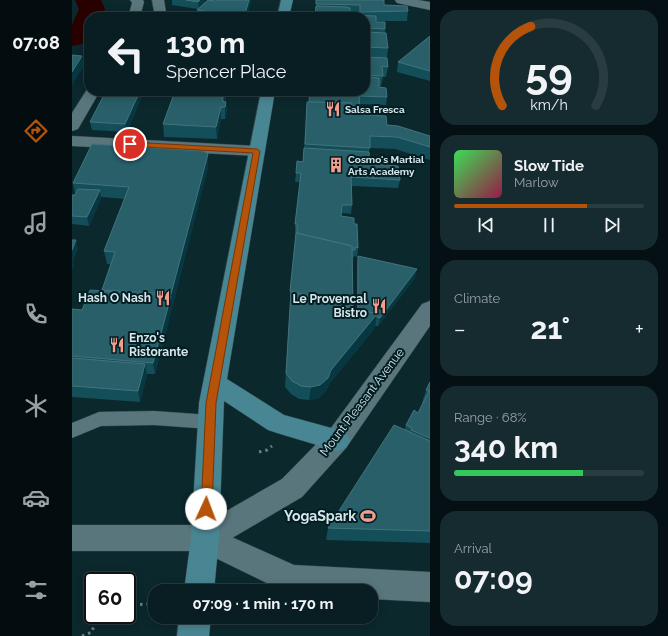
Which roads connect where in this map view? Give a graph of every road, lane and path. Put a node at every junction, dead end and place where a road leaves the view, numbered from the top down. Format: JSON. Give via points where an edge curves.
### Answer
{"nodes":[{"id":1,"x":136,"y":0,"type":"edge"},
{"id":2,"x":158,"y":0,"type":"edge"},
{"id":3,"x":286,"y":0,"type":"edge"},
{"id":4,"x":401,"y":0,"type":"edge"},
{"id":5,"x":430,"y":6,"type":"edge"},
{"id":6,"x":136,"y":12,"type":"edge"},
{"id":7,"x":160,"y":12,"type":"edge"},
{"id":8,"x":284,"y":12,"type":"edge"},
{"id":9,"x":90,"y":96,"type":"edge"},
{"id":10,"x":267,"y":96,"type":"edge"},
{"id":11,"x":72,"y":126,"type":"edge"},
{"id":12,"x":72,"y":141,"type":"edge"},
{"id":13,"x":257,"y":151,"type":"junction"},
{"id":14,"x":430,"y":309,"type":"edge"},
{"id":15,"x":214,"y":382,"type":"junction"},
{"id":16,"x":210,"y":422,"type":"junction"},
{"id":17,"x":72,"y":431,"type":"edge"},
{"id":18,"x":336,"y":440,"type":"junction"},
{"id":19,"x":273,"y":445,"type":"dead end"},
{"id":20,"x":259,"y":452,"type":"dead end"},
{"id":21,"x":72,"y":538,"type":"edge"},
{"id":22,"x":205,"y":538,"type":"junction"},
{"id":23,"x":200,"y":584,"type":"edge"},
{"id":24,"x":430,"y":587,"type":"edge"},
{"id":25,"x":148,"y":604,"type":"edge"},
{"id":26,"x":136,"y":605,"type":"edge"},
{"id":27,"x":94,"y":624,"type":"edge"},
{"id":28,"x":194,"y":624,"type":"edge"},
{"id":29,"x":82,"y":636,"type":"edge"},
{"id":30,"x":193,"y":636,"type":"edge"}],
"edges":[{"from":1,"to":6,"type":"street"},
{"from":2,"to":7,"type":"street"},
{"from":3,"to":8,"type":"main road"},
{"from":4,"to":5,"type":"street"},
{"from":9,"to":11,"type":"street"},
{"from":10,"to":13,"type":"main road"},
{"from":12,"to":13,"type":"street"},
{"from":13,"to":15,"type":"main road"},
{"from":14,"to":18,"type":"street","name":"Mount Pleasant Avenue"},
{"from":15,"to":16,"type":"main road"},
{"from":15,"to":18,"type":"main road","via":[[277,423]]},
{"from":16,"to":17,"type":"lane","via":[[154,418],[99,419]]},
{"from":16,"to":22,"type":"main road"},
{"from":18,"to":22,"type":"street","name":"Mount Pleasant Avenue","via":[[292,488]]},
{"from":19,"to":20,"type":"path"},
{"from":21,"to":22,"type":"street"},
{"from":22,"to":23,"type":"main road"},
{"from":22,"to":24,"type":"street","via":[[292,580]]},
{"from":25,"to":26,"type":"path"},
{"from":27,"to":29,"type":"path","via":[[92,632]]},
{"from":28,"to":30,"type":"main road"}]}
